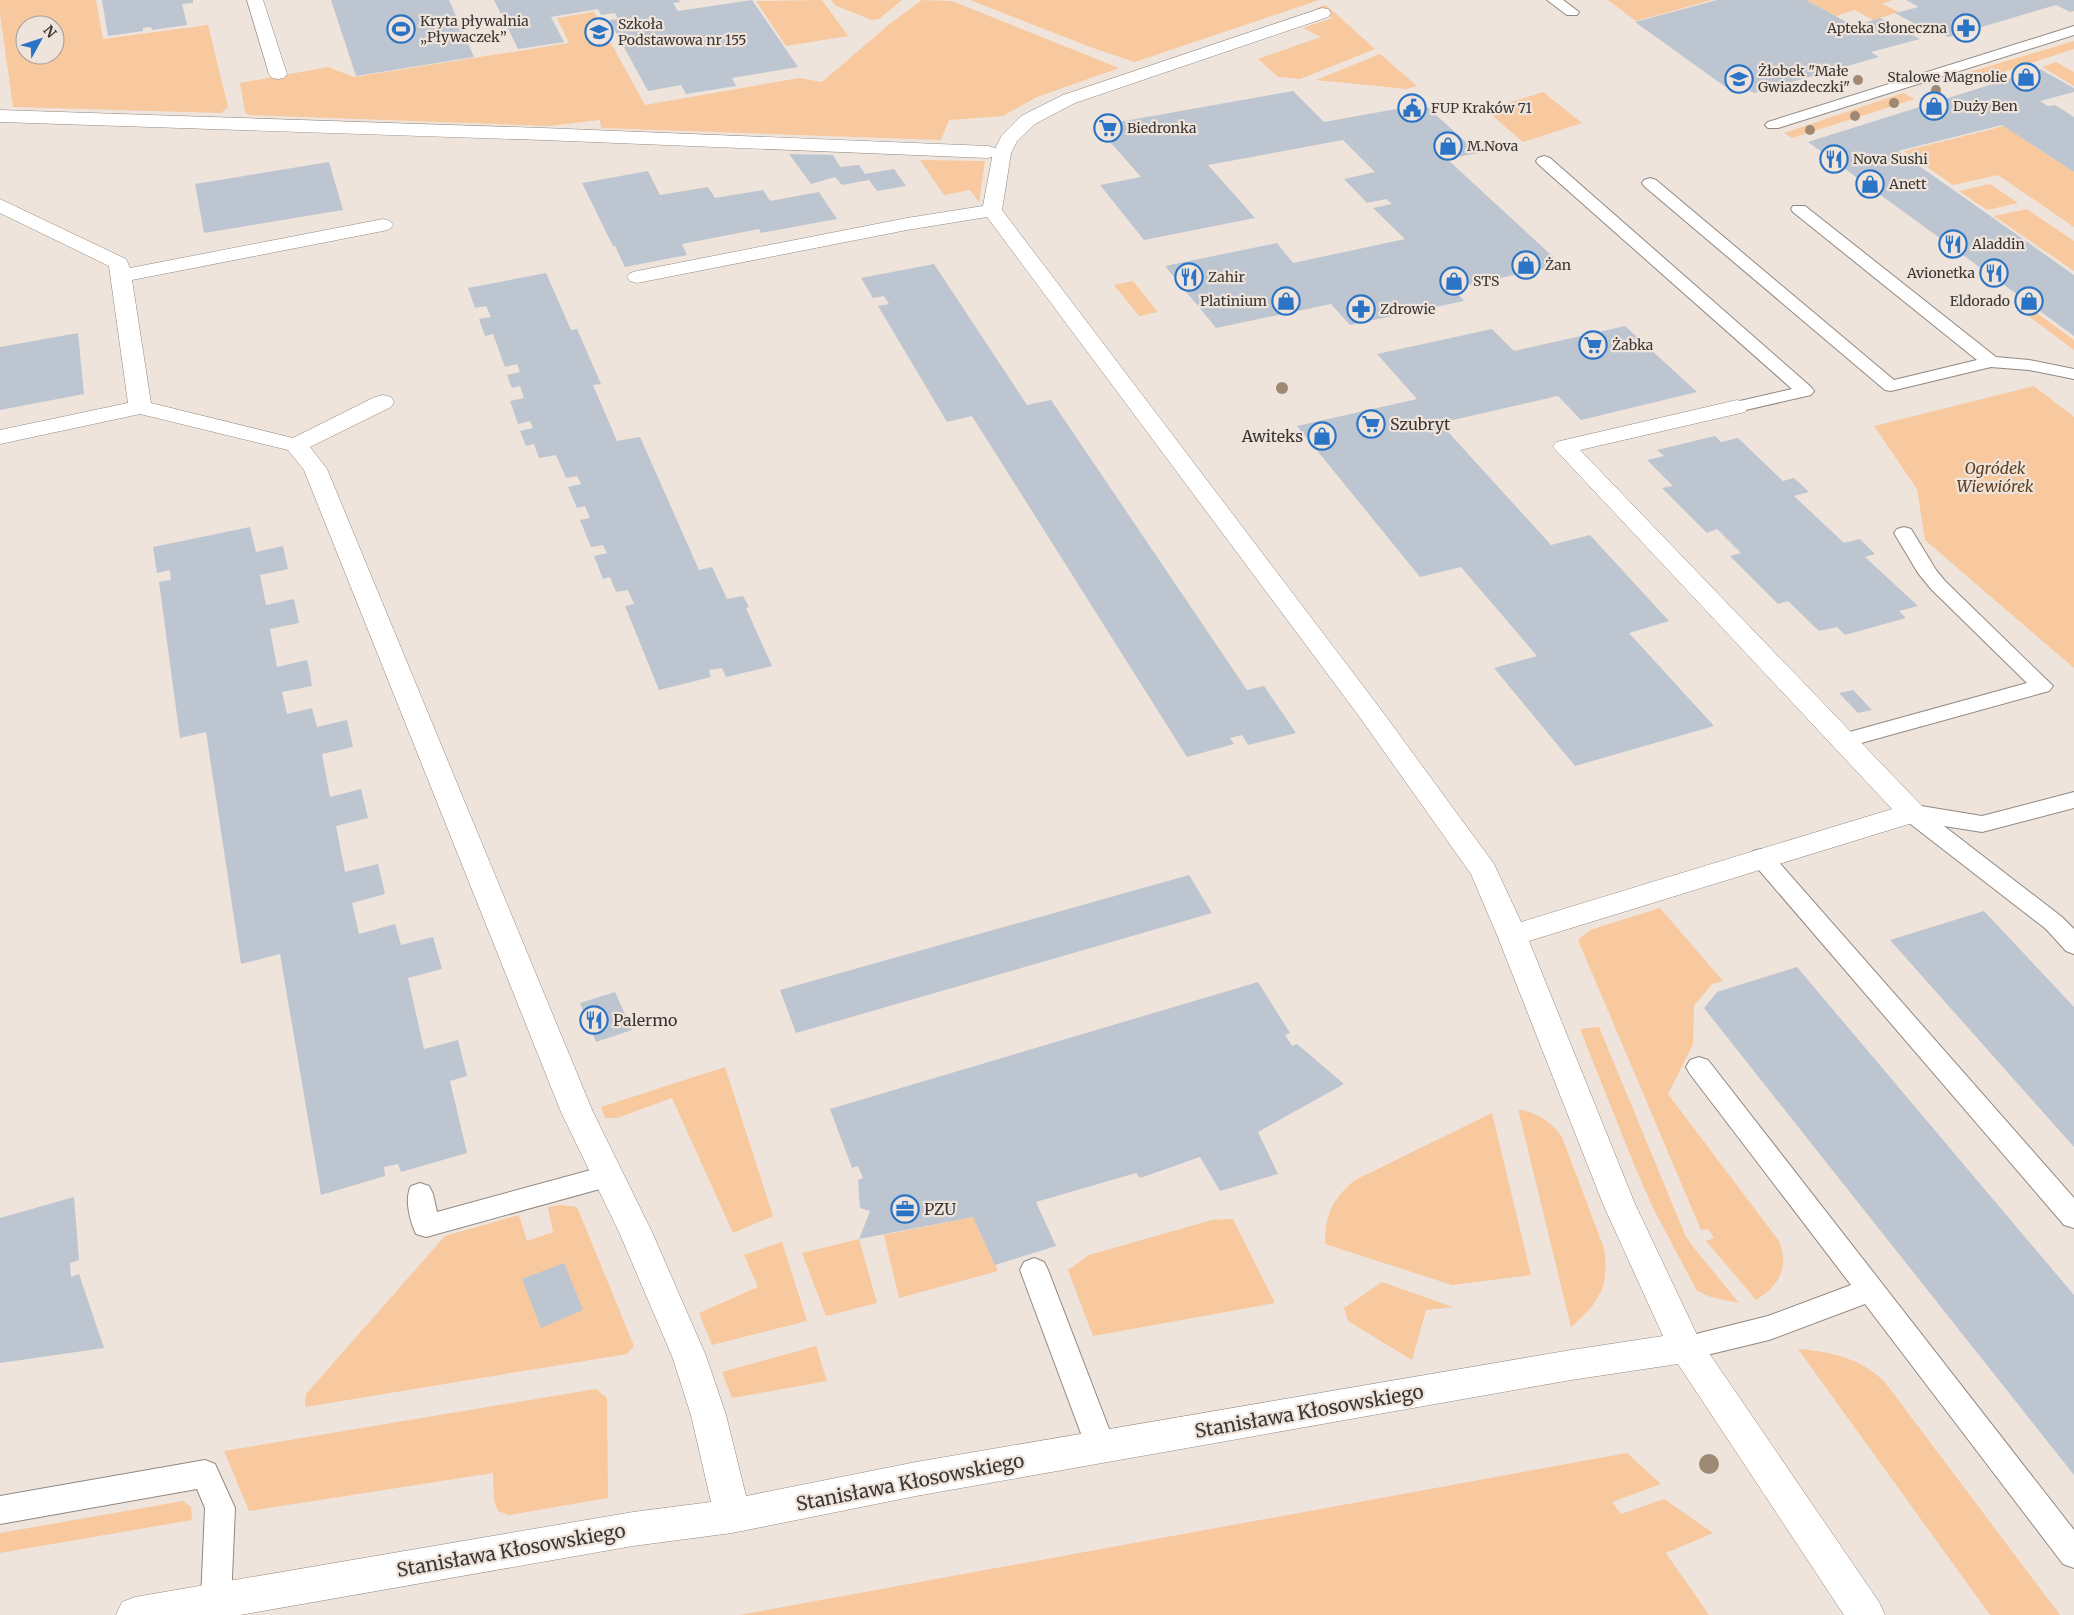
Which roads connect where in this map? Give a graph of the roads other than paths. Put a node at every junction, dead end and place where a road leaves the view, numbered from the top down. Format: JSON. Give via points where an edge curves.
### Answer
{"nodes":[{"id":1,"x":255,"y":0,"type":"edge"},
{"id":2,"x":1554,"y":0,"type":"edge"},
{"id":3,"x":1572,"y":12,"type":"dead end"},
{"id":4,"x":1322,"y":13,"type":"dead end"},
{"id":5,"x":2074,"y":30,"type":"edge"},
{"id":6,"x":278,"y":74,"type":"dead end"},
{"id":7,"x":0,"y":116,"type":"edge"},
{"id":8,"x":1773,"y":126,"type":"dead end"},
{"id":9,"x":988,"y":152,"type":"dead end"},
{"id":10,"x":1544,"y":161,"type":"dead end"},
{"id":11,"x":1650,"y":183,"type":"dead end"},
{"id":12,"x":0,"y":205,"type":"edge"},
{"id":13,"x":1799,"y":209,"type":"dead end"},
{"id":14,"x":992,"y":210,"type":"junction"},
{"id":15,"x":383,"y":225,"type":"dead end"},
{"id":16,"x":122,"y":276,"type":"junction"},
{"id":17,"x":637,"y":277,"type":"dead end"},
{"id":18,"x":1991,"y":362,"type":"junction"},
{"id":19,"x":2074,"y":374,"type":"edge"},
{"id":20,"x":383,"y":402,"type":"dead end"},
{"id":21,"x":140,"y":407,"type":"junction"},
{"id":22,"x":1736,"y":407,"type":"joint"},
{"id":23,"x":0,"y":437,"type":"edge"},
{"id":24,"x":296,"y":445,"type":"junction"},
{"id":25,"x":1904,"y":533,"type":"dead end"},
{"id":26,"x":1843,"y":740,"type":"junction"},
{"id":27,"x":2074,"y":800,"type":"edge"},
{"id":28,"x":1912,"y":813,"type":"junction"},
{"id":29,"x":1761,"y":858,"type":"junction"},
{"id":30,"x":1512,"y":935,"type":"junction"},
{"id":31,"x":2074,"y":945,"type":"edge"},
{"id":32,"x":1699,"y":1067,"type":"dead end"},
{"id":33,"x":609,"y":1176,"type":"junction"},
{"id":34,"x":420,"y":1194,"type":"dead end"},
{"id":35,"x":2074,"y":1217,"type":"edge"},
{"id":36,"x":1034,"y":1270,"type":"dead end"},
{"id":37,"x":1870,"y":1290,"type":"junction"},
{"id":38,"x":1686,"y":1348,"type":"junction"},
{"id":39,"x":1101,"y":1447,"type":"junction"},
{"id":40,"x":0,"y":1510,"type":"edge"},
{"id":41,"x":732,"y":1516,"type":"junction"},
{"id":42,"x":2074,"y":1554,"type":"edge"},
{"id":43,"x":216,"y":1601,"type":"junction"},
{"id":44,"x":135,"y":1615,"type":"edge"},
{"id":45,"x":1866,"y":1615,"type":"edge"}],
"edges":[{"from":1,"to":6,"type":"street"},
{"from":2,"to":3,"type":"lane"},
{"from":4,"to":14,"type":"street","via":[[1069,99],[1028,120],[1009,139],[1002,153]]},
{"from":5,"to":8,"type":"lane"},
{"from":7,"to":9,"type":"street"},
{"from":10,"to":22,"type":"lane","via":[[1805,391]]},
{"from":11,"to":18,"type":"lane","via":[[1891,386]]},
{"from":12,"to":16,"type":"street","via":[[119,263]]},
{"from":13,"to":18,"type":"lane"},
{"from":14,"to":17,"type":"street"},
{"from":14,"to":30,"type":"street","via":[[1484,871]]},
{"from":15,"to":16,"type":"street"},
{"from":16,"to":21,"type":"street"},
{"from":18,"to":19,"type":"lane"},
{"from":20,"to":24,"type":"street"},
{"from":21,"to":23,"type":"street"},
{"from":21,"to":24,"type":"street"},
{"from":22,"to":26,"type":"street","via":[[1564,447]]},
{"from":24,"to":33,"type":"street","via":[[315,469],[577,1112]]},
{"from":25,"to":26,"type":"lane","via":[[1938,585],[2042,686]]},
{"from":26,"to":28,"type":"street"},
{"from":27,"to":28,"type":"lane","via":[[1982,824]]},
{"from":28,"to":29,"type":"street"},
{"from":28,"to":31,"type":"lane","via":[[2054,923]]},
{"from":29,"to":30,"type":"street"},
{"from":29,"to":35,"type":"lane"},
{"from":30,"to":38,"type":"street","via":[[1619,1204]]},
{"from":32,"to":37,"type":"lane"},
{"from":33,"to":34,"type":"lane","via":[[426,1226]]},
{"from":33,"to":41,"type":"street","via":[[689,1357],[723,1466]]},
{"from":36,"to":39,"type":"lane"},
{"from":37,"to":38,"type":"lane","via":[[1769,1328]]},
{"from":37,"to":42,"type":"lane"},
{"from":38,"to":39,"type":"street","name":"Stanisława Kłosowskiego"},
{"from":38,"to":45,"type":"street"},
{"from":39,"to":41,"type":"street","name":"Stanisława Kłosowskiego","via":[[916,1479]]},
{"from":40,"to":43,"type":"lane","via":[[205,1474],[220,1508]]},
{"from":41,"to":43,"type":"street","name":"Stanisława Kłosowskiego","via":[[633,1529]]},
{"from":43,"to":44,"type":"street","name":"Stanisława Kłosowskiego"}]}
